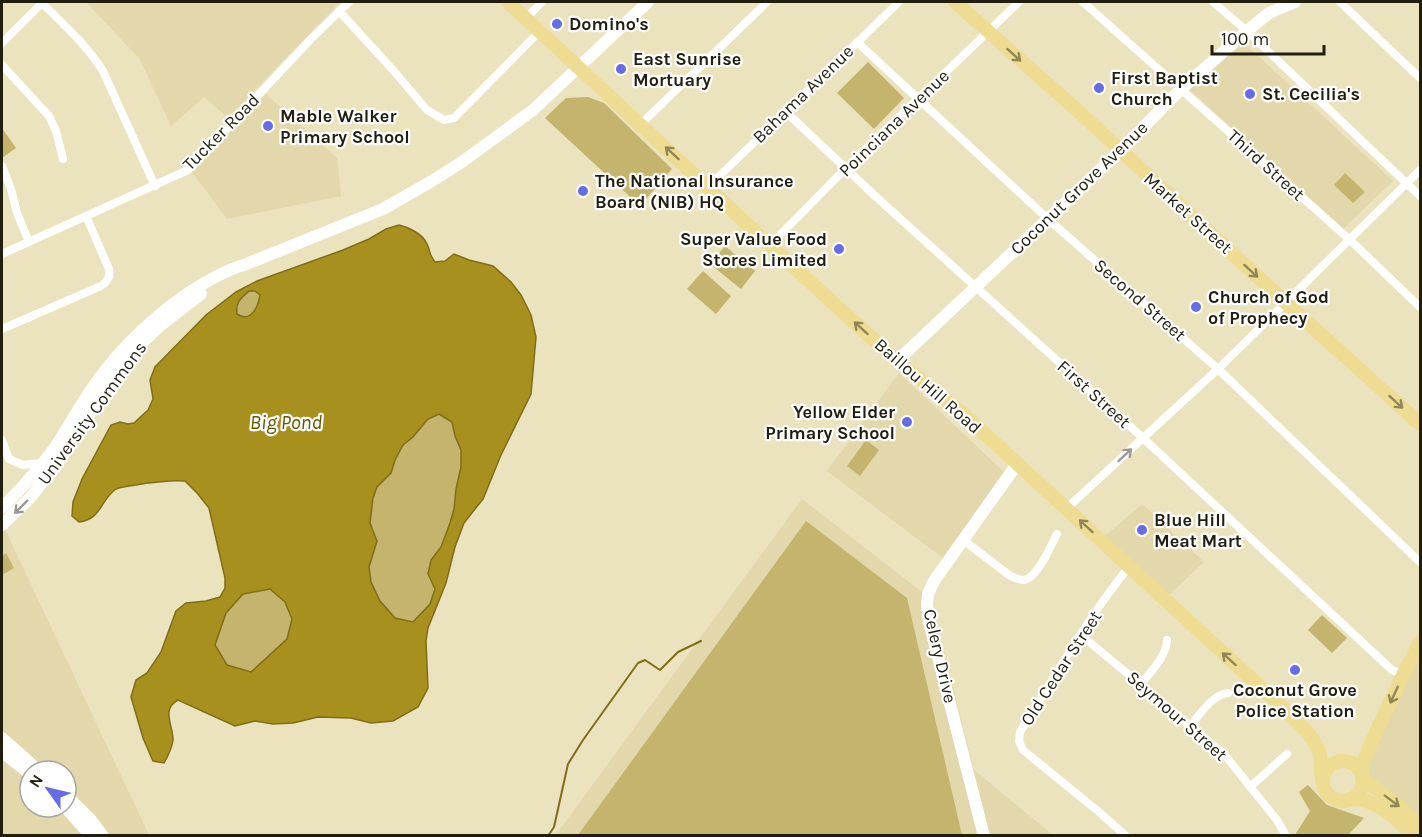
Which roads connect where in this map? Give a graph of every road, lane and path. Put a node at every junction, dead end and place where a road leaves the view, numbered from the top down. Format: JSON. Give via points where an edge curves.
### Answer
{"nodes":[{"id":1,"x":42,"y":2,"type":"edge"},
{"id":2,"x":349,"y":2,"type":"edge"},
{"id":3,"x":508,"y":2,"type":"edge"},
{"id":4,"x":542,"y":2,"type":"edge"},
{"id":5,"x":648,"y":2,"type":"edge"},
{"id":6,"x":767,"y":2,"type":"edge"},
{"id":7,"x":899,"y":2,"type":"edge"},
{"id":8,"x":955,"y":2,"type":"edge"},
{"id":9,"x":1019,"y":2,"type":"edge"},
{"id":10,"x":1083,"y":2,"type":"edge"},
{"id":11,"x":1214,"y":2,"type":"edge"},
{"id":12,"x":1295,"y":2,"type":"edge"},
{"id":13,"x":1340,"y":2,"type":"edge"},
{"id":14,"x":339,"y":11,"type":"junction"},
{"id":15,"x":526,"y":18,"type":"junction"},
{"id":16,"x":540,"y":31,"type":"junction"},
{"id":17,"x":1247,"y":31,"type":"junction"},
{"id":18,"x":988,"y":32,"type":"junction"},
{"id":19,"x":857,"y":42,"type":"junction"},
{"id":20,"x":2,"y":43,"type":"edge"},
{"id":21,"x":2,"y":65,"type":"edge"},
{"id":22,"x":579,"y":67,"type":"junction"},
{"id":23,"x":1420,"y":78,"type":"edge"},
{"id":24,"x":1181,"y":89,"type":"junction"},
{"id":25,"x":919,"y":99,"type":"junction"},
{"id":26,"x":785,"y":111,"type":"junction"},
{"id":27,"x":641,"y":124,"type":"junction"},
{"id":28,"x":1120,"y":151,"type":"junction"},
{"id":29,"x":63,"y":159,"type":"dead end"},
{"id":30,"x":846,"y":168,"type":"junction"},
{"id":31,"x":2,"y":170,"type":"edge"},
{"id":32,"x":1420,"y":170,"type":"edge"},
{"id":33,"x":1406,"y":184,"type":"junction"},
{"id":34,"x":155,"y":186,"type":"junction"},
{"id":35,"x":708,"y":187,"type":"junction"},
{"id":36,"x":1420,"y":196,"type":"edge"},
{"id":37,"x":86,"y":216,"type":"junction"},
{"id":38,"x":1048,"y":219,"type":"junction"},
{"id":39,"x":1350,"y":240,"type":"junction"},
{"id":40,"x":29,"y":242,"type":"junction"},
{"id":41,"x":770,"y":245,"type":"junction"},
{"id":42,"x":2,"y":254,"type":"edge"},
{"id":43,"x":244,"y":265,"type":"junction"},
{"id":44,"x":975,"y":287,"type":"junction"},
{"id":45,"x":1286,"y":303,"type":"junction"},
{"id":46,"x":1420,"y":307,"type":"edge"},
{"id":47,"x":2,"y":329,"type":"edge"},
{"id":48,"x":897,"y":361,"type":"junction"},
{"id":49,"x":1218,"y":369,"type":"junction"},
{"id":50,"x":1420,"y":424,"type":"edge"},
{"id":51,"x":1143,"y":438,"type":"junction"},
{"id":52,"x":2,"y":440,"type":"edge"},
{"id":53,"x":41,"y":463,"type":"junction"},
{"id":54,"x":1017,"y":464,"type":"junction"},
{"id":55,"x":2,"y":508,"type":"edge"},
{"id":56,"x":1066,"y":508,"type":"junction"},
{"id":57,"x":2,"y":525,"type":"edge"},
{"id":58,"x":1057,"y":534,"type":"dead end"},
{"id":59,"x":963,"y":540,"type":"junction"},
{"id":60,"x":1420,"y":562,"type":"edge"},
{"id":61,"x":1129,"y":567,"type":"junction"},
{"id":62,"x":1081,"y":634,"type":"junction"},
{"id":63,"x":1167,"y":640,"type":"dead end"},
{"id":64,"x":1420,"y":643,"type":"edge"},
{"id":65,"x":1405,"y":671,"type":"junction"},
{"id":66,"x":1141,"y":684,"type":"junction"},
{"id":67,"x":1228,"y":693,"type":"dead end"},
{"id":68,"x":1191,"y":725,"type":"junction"},
{"id":69,"x":2,"y":738,"type":"edge"},
{"id":70,"x":2,"y":752,"type":"edge"},
{"id":71,"x":1287,"y":753,"type":"dead end"},
{"id":72,"x":26,"y":759,"type":"edge"},
{"id":73,"x":18,"y":765,"type":"edge"},
{"id":74,"x":1362,"y":776,"type":"junction"},
{"id":75,"x":1323,"y":784,"type":"junction"},
{"id":76,"x":1250,"y":787,"type":"junction"},
{"id":77,"x":1350,"y":800,"type":"junction"},
{"id":78,"x":78,"y":807,"type":"edge"},
{"id":79,"x":76,"y":819,"type":"edge"},
{"id":80,"x":1420,"y":826,"type":"edge"},
{"id":81,"x":91,"y":836,"type":"edge"},
{"id":82,"x":103,"y":836,"type":"edge"},
{"id":83,"x":984,"y":836,"type":"edge"},
{"id":84,"x":1126,"y":836,"type":"edge"},
{"id":85,"x":1286,"y":836,"type":"edge"},
{"id":86,"x":1413,"y":836,"type":"edge"}],
"edges":[{"from":1,"to":20,"type":"street"},
{"from":1,"to":34,"type":"street","via":[[95,58]]},
{"from":2,"to":14,"type":"street","name":"Tucker Road"},
{"from":3,"to":15,"type":"main road","name":"Baillou Hill Road"},
{"from":4,"to":15,"type":"street"},
{"from":5,"to":22,"type":"main road","name":"University Commons"},
{"from":6,"to":27,"type":"street"},
{"from":7,"to":19,"type":"street","name":"Bahama Avenue"},
{"from":8,"to":18,"type":"main road","name":"Market Street"},
{"from":9,"to":18,"type":"street","name":"Poinciana Avenue"},
{"from":10,"to":24,"type":"street","name":"Third Street"},
{"from":11,"to":17,"type":"street"},
{"from":12,"to":17,"type":"main road","name":"Coconut Grove Avenue","via":[[1269,13]]},
{"from":13,"to":23,"type":"street"},
{"from":14,"to":16,"type":"street","via":[[427,110],[444,120],[454,118]]},
{"from":14,"to":34,"type":"street","name":"Tucker Road","via":[[188,170]]},
{"from":15,"to":16,"type":"main road","name":"Baillou Hill Road"},
{"from":16,"to":22,"type":"main road","name":"Baillou Hill Road"},
{"from":17,"to":24,"type":"main road","name":"Coconut Grove Avenue"},
{"from":17,"to":33,"type":"street"},
{"from":18,"to":25,"type":"street","name":"Poinciana Avenue"},
{"from":18,"to":28,"type":"main road","name":"Market Street","one_way":true},
{"from":19,"to":25,"type":"street","name":"Second Street"},
{"from":19,"to":26,"type":"street","name":"Bahama Avenue"},
{"from":21,"to":29,"type":"street","via":[[49,117]]},
{"from":22,"to":27,"type":"main road","name":"Baillou Hill Road"},
{"from":22,"to":43,"type":"main road","name":"University Commons","via":[[533,110],[422,187],[383,209]]},
{"from":24,"to":28,"type":"main road","name":"Coconut Grove Avenue"},
{"from":24,"to":39,"type":"street","name":"Third Street"},
{"from":25,"to":30,"type":"street","name":"Poinciana Avenue"},
{"from":25,"to":38,"type":"street","name":"Second Street"},
{"from":26,"to":30,"type":"street","name":"First Street"},
{"from":26,"to":35,"type":"street","name":"Bahama Avenue"},
{"from":35,"to":27,"type":"main road","name":"Baillou Hill Road","one_way":true},
{"from":28,"to":38,"type":"main road","name":"Coconut Grove Avenue"},
{"from":28,"to":45,"type":"main road","name":"Market Street","one_way":true},
{"from":30,"to":41,"type":"street","name":"Poinciana Avenue"},
{"from":30,"to":44,"type":"street","name":"First Street"},
{"from":31,"to":40,"type":"street"},
{"from":32,"to":33,"type":"street"},
{"from":33,"to":36,"type":"street"},
{"from":33,"to":39,"type":"street"},
{"from":34,"to":37,"type":"street","name":"Tucker Road"},
{"from":35,"to":41,"type":"main road","name":"Baillou Hill Road"},
{"from":37,"to":40,"type":"street","name":"Tucker Road"},
{"from":37,"to":47,"type":"street","via":[[109,269],[107,281]]},
{"from":38,"to":44,"type":"main road","name":"Coconut Grove Avenue"},
{"from":38,"to":49,"type":"street","name":"Second Street"},
{"from":39,"to":45,"type":"street"},
{"from":39,"to":46,"type":"street","name":"Third Street"},
{"from":40,"to":42,"type":"street","name":"Tucker Road"},
{"from":48,"to":41,"type":"main road","name":"Baillou Hill Road","one_way":true},
{"from":43,"to":53,"type":"main road","name":"University Commons","via":[[196,288],[137,335],[100,376]]},
{"from":43,"to":57,"type":"main road","name":"University Commons","one_way":true,"via":[[180,309],[144,340],[109,383],[64,454],[30,498]]},
{"from":44,"to":48,"type":"main road","name":"Coconut Grove Avenue"},
{"from":44,"to":51,"type":"street","name":"First Street"},
{"from":45,"to":49,"type":"street"},
{"from":45,"to":50,"type":"main road","name":"Market Street","one_way":true},
{"from":48,"to":54,"type":"main road","name":"Baillou Hill Road"},
{"from":49,"to":51,"type":"street"},
{"from":49,"to":60,"type":"street","name":"Second Street"},
{"from":56,"to":51,"type":"street","one_way":true},
{"from":51,"to":65,"type":"street","name":"First Street","via":[[1392,670]]},
{"from":52,"to":53,"type":"street","via":[[9,459],[23,465]]},
{"from":53,"to":55,"type":"main road","name":"University Commons"},
{"from":54,"to":56,"type":"main road","name":"Baillou Hill Road"},
{"from":54,"to":59,"type":"main road","name":"Celery Drive"},
{"from":61,"to":56,"type":"main road","name":"Baillou Hill Road","one_way":true},
{"from":58,"to":59,"type":"street","via":[[1037,572],[1023,580],[1009,575]]},
{"from":59,"to":83,"type":"main road","name":"Celery Drive","via":[[934,581],[927,604]]},
{"from":61,"to":62,"type":"street","name":"Old Cedar Street"},
{"from":75,"to":61,"type":"main road","name":"Baillou Hill Road","one_way":true,"via":[[1319,753],[1307,732]]},
{"from":62,"to":66,"type":"street","name":"Seymour Street"},
{"from":62,"to":84,"type":"street","name":"Old Cedar Street","via":[[1020,732],[1019,741],[1023,750]]},
{"from":63,"to":66,"type":"street","via":[[1161,657]]},
{"from":64,"to":65,"type":"main road"},
{"from":65,"to":74,"type":"main road","one_way":true,"via":[[1371,743]]},
{"from":66,"to":68,"type":"street","name":"Seymour Street"},
{"from":67,"to":68,"type":"street","via":[[1215,699]]},
{"from":68,"to":76,"type":"street","name":"Seymour Street","via":[[1224,754]]},
{"from":69,"to":72,"type":"main road"},
{"from":70,"to":73,"type":"main road"},
{"from":71,"to":76,"type":"street"},
{"from":74,"to":75,"type":"main road","via":[[1354,764],[1338,762],[1325,772]]},
{"from":74,"to":77,"type":"main road","via":[[1360,791]]},
{"from":74,"to":80,"type":"main road","one_way":true},
{"from":75,"to":77,"type":"main road","via":[[1333,799]]},
{"from":76,"to":85,"type":"street","name":"Seymour Street"},
{"from":77,"to":86,"type":"main road","via":[[1375,804]]},
{"from":78,"to":82,"type":"main road"},
{"from":79,"to":81,"type":"main road"}]}
